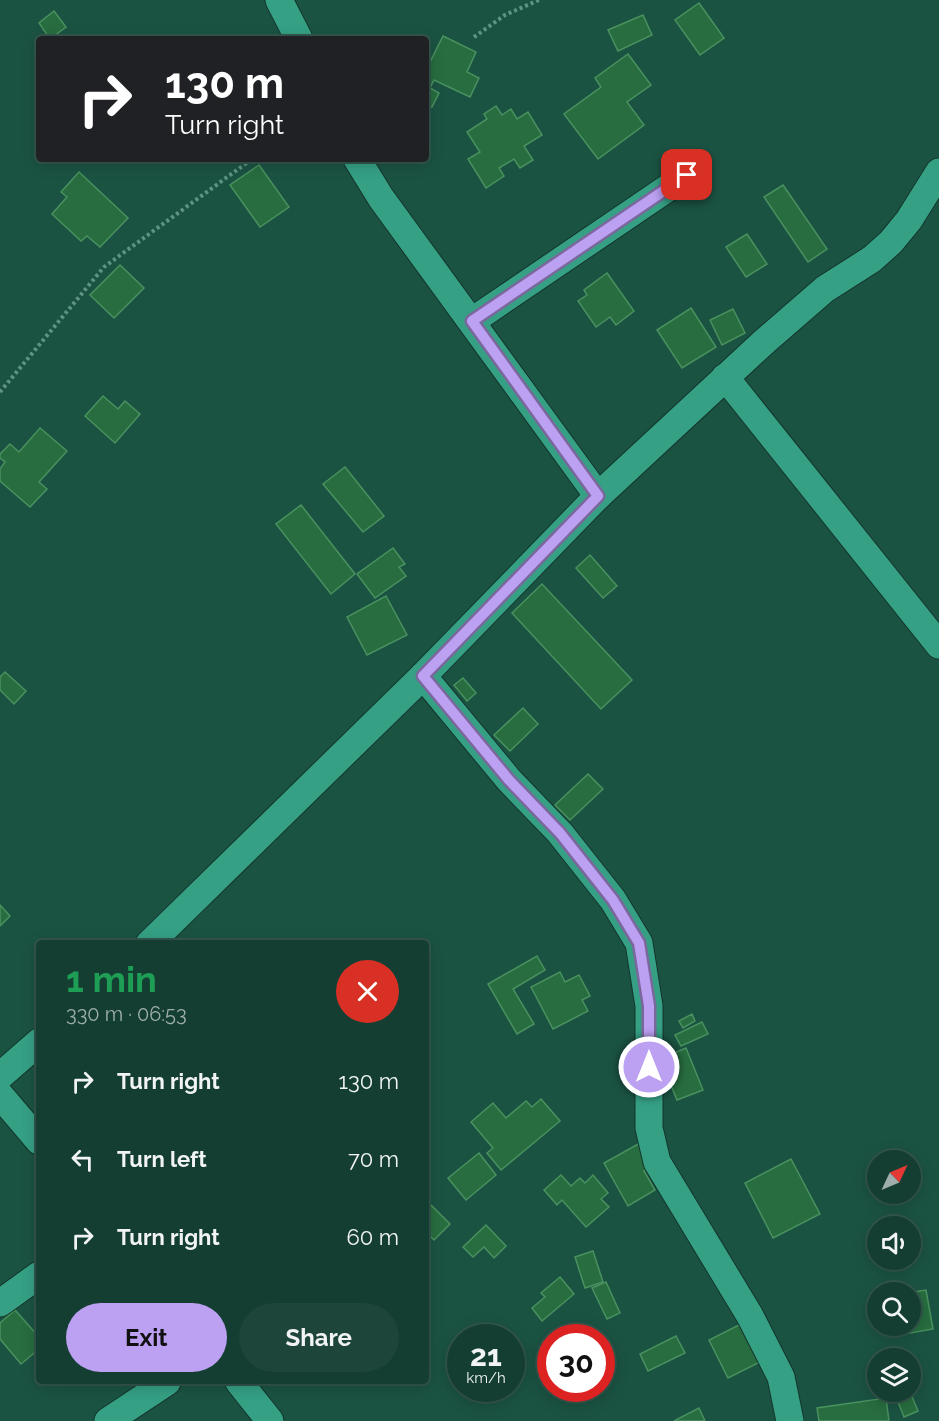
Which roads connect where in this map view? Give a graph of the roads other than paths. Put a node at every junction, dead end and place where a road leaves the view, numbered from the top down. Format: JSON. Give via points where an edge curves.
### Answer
{"nodes":[{"id":1,"x":279,"y":0,"type":"edge"},
{"id":2,"x":297,"y":36,"type":"edge"},
{"id":3,"x":359,"y":162,"type":"edge"},
{"id":4,"x":939,"y":172,"type":"edge"},
{"id":5,"x":687,"y":175,"type":"dead end"},
{"id":6,"x":472,"y":321,"type":"junction"},
{"id":7,"x":725,"y":377,"type":"junction"},
{"id":8,"x":598,"y":496,"type":"junction"},
{"id":9,"x":939,"y":645,"type":"edge"},
{"id":10,"x":423,"y":676,"type":"junction"},
{"id":11,"x":153,"y":940,"type":"edge"},
{"id":12,"x":36,"y":1045,"type":"edge"},
{"id":13,"x":0,"y":1076,"type":"edge"},
{"id":14,"x":0,"y":1095,"type":"edge"},
{"id":15,"x":36,"y":1137,"type":"edge"},
{"id":16,"x":36,"y":1277,"type":"edge"},
{"id":17,"x":0,"y":1303,"type":"edge"},
{"id":18,"x":164,"y":1384,"type":"edge"},
{"id":19,"x":241,"y":1384,"type":"edge"},
{"id":20,"x":108,"y":1421,"type":"edge"},
{"id":21,"x":270,"y":1421,"type":"edge"},
{"id":22,"x":790,"y":1421,"type":"edge"}],
"edges":[{"from":1,"to":2,"type":"street"},
{"from":3,"to":6,"type":"street"},
{"from":4,"to":7,"type":"street","via":[[891,242],[825,289]]},
{"from":5,"to":6,"type":"street"},
{"from":6,"to":8,"type":"street"},
{"from":7,"to":8,"type":"street"},
{"from":7,"to":9,"type":"street"},
{"from":8,"to":10,"type":"street"},
{"from":10,"to":11,"type":"street"},
{"from":10,"to":22,"type":"street","via":[[509,780],[560,833],[613,900],[639,943],[649,1006],[649,1128],[657,1162],[750,1316],[781,1377]]},
{"from":12,"to":13,"type":"street"},
{"from":14,"to":15,"type":"street"},
{"from":16,"to":17,"type":"street"},
{"from":18,"to":20,"type":"street"},
{"from":19,"to":21,"type":"street"}]}
